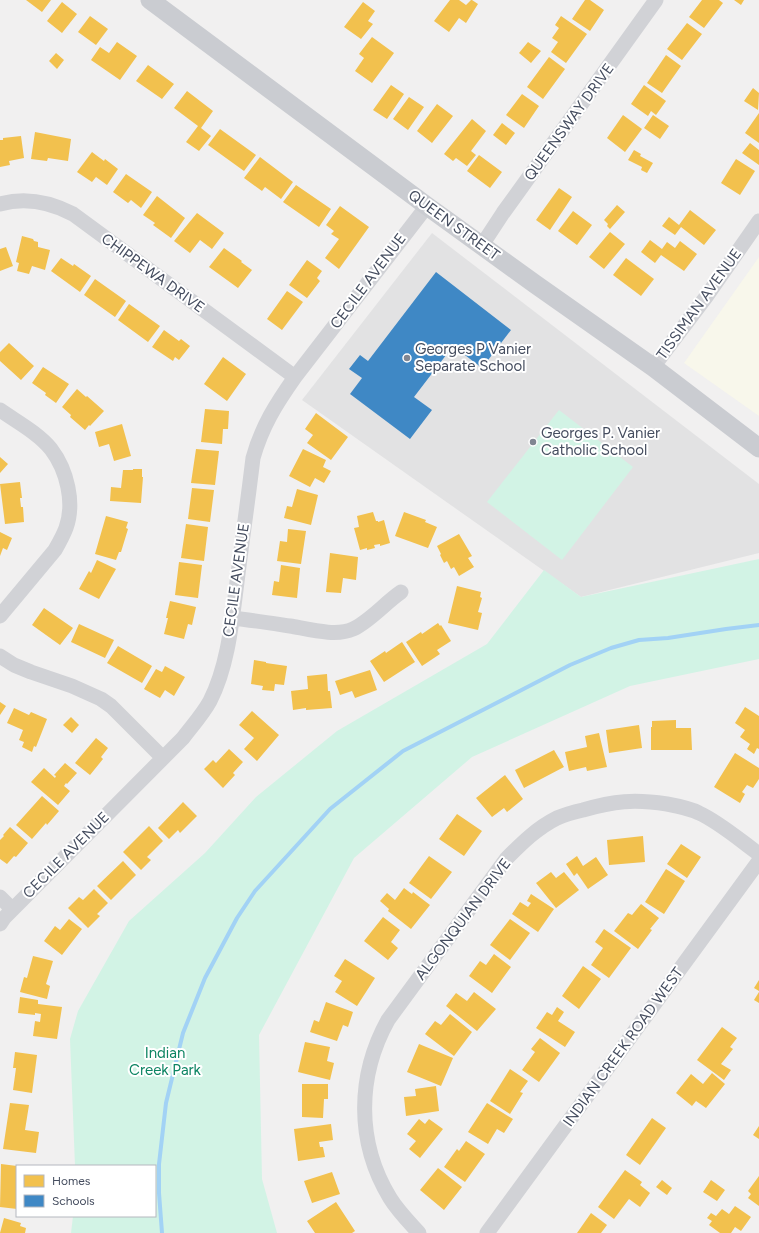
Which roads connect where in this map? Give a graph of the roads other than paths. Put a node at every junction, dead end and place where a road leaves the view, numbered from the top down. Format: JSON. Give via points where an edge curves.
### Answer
{"nodes":[{"id":1,"x":150,"y":0,"type":"edge"},
{"id":2,"x":656,"y":0,"type":"edge"},
{"id":3,"x":0,"y":204,"type":"edge"},
{"id":4,"x":427,"y":206,"type":"junction"},
{"id":5,"x":759,"y":221,"type":"edge"},
{"id":6,"x":482,"y":245,"type":"junction"},
{"id":7,"x":653,"y":367,"type":"junction"},
{"id":8,"x":295,"y":377,"type":"junction"},
{"id":9,"x":0,"y":410,"type":"edge"},
{"id":10,"x":759,"y":448,"type":"edge"},
{"id":11,"x":401,"y":592,"type":"dead end"},
{"id":12,"x":0,"y":616,"type":"edge"},
{"id":13,"x":232,"y":618,"type":"junction"},
{"id":14,"x":0,"y":656,"type":"edge"},
{"id":15,"x":163,"y":758,"type":"junction"},
{"id":16,"x":759,"y":854,"type":"edge"},
{"id":17,"x":759,"y":861,"type":"edge"},
{"id":18,"x":0,"y":897,"type":"edge"},
{"id":19,"x":12,"y":909,"type":"junction"},
{"id":20,"x":0,"y":924,"type":"edge"},
{"id":21,"x":419,"y":1233,"type":"edge"},
{"id":22,"x":486,"y":1233,"type":"edge"}],
"edges":[{"from":1,"to":4,"type":"main road","name":"QUEEN STREET"},
{"from":2,"to":6,"type":"street","name":"QUEENSWAY DRIVE"},
{"from":3,"to":8,"type":"street","name":"CHIPPEWA DRIVE","via":[[35,201],[73,214]]},
{"from":4,"to":6,"type":"main road","name":"QUEEN STREET"},
{"from":4,"to":8,"type":"street","name":"CECILE AVENUE"},
{"from":5,"to":7,"type":"street","name":"TISSIMAN AVENUE"},
{"from":6,"to":7,"type":"main road","name":"QUEEN STREET"},
{"from":7,"to":10,"type":"main road","name":"QUEEN STREET"},
{"from":8,"to":13,"type":"street","name":"CECILE AVENUE","via":[[264,427],[253,458]]},
{"from":9,"to":12,"type":"street","via":[[34,433],[51,450],[68,485],[70,509],[67,527],[55,550]]},
{"from":11,"to":13,"type":"street","via":[[360,625],[343,632]]},
{"from":13,"to":15,"type":"street","name":"CECILE AVENUE","via":[[224,663],[210,701],[183,738]]},
{"from":14,"to":15,"type":"street","via":[[14,665],[101,699]]},
{"from":15,"to":19,"type":"street","name":"CECILE AVENUE"},
{"from":16,"to":21,"type":"street","name":"ALGONQUIAN DRIVE","via":[[699,813],[674,805],[632,801],[599,805],[557,818],[522,843],[507,858],[388,1020],[379,1036],[368,1072],[364,1103],[367,1138],[373,1161],[390,1198]]},
{"from":17,"to":22,"type":"street","name":"INDIAN CREEK ROAD WEST"},
{"from":18,"to":19,"type":"street"},
{"from":19,"to":20,"type":"street","name":"CECILE AVENUE"}]}
